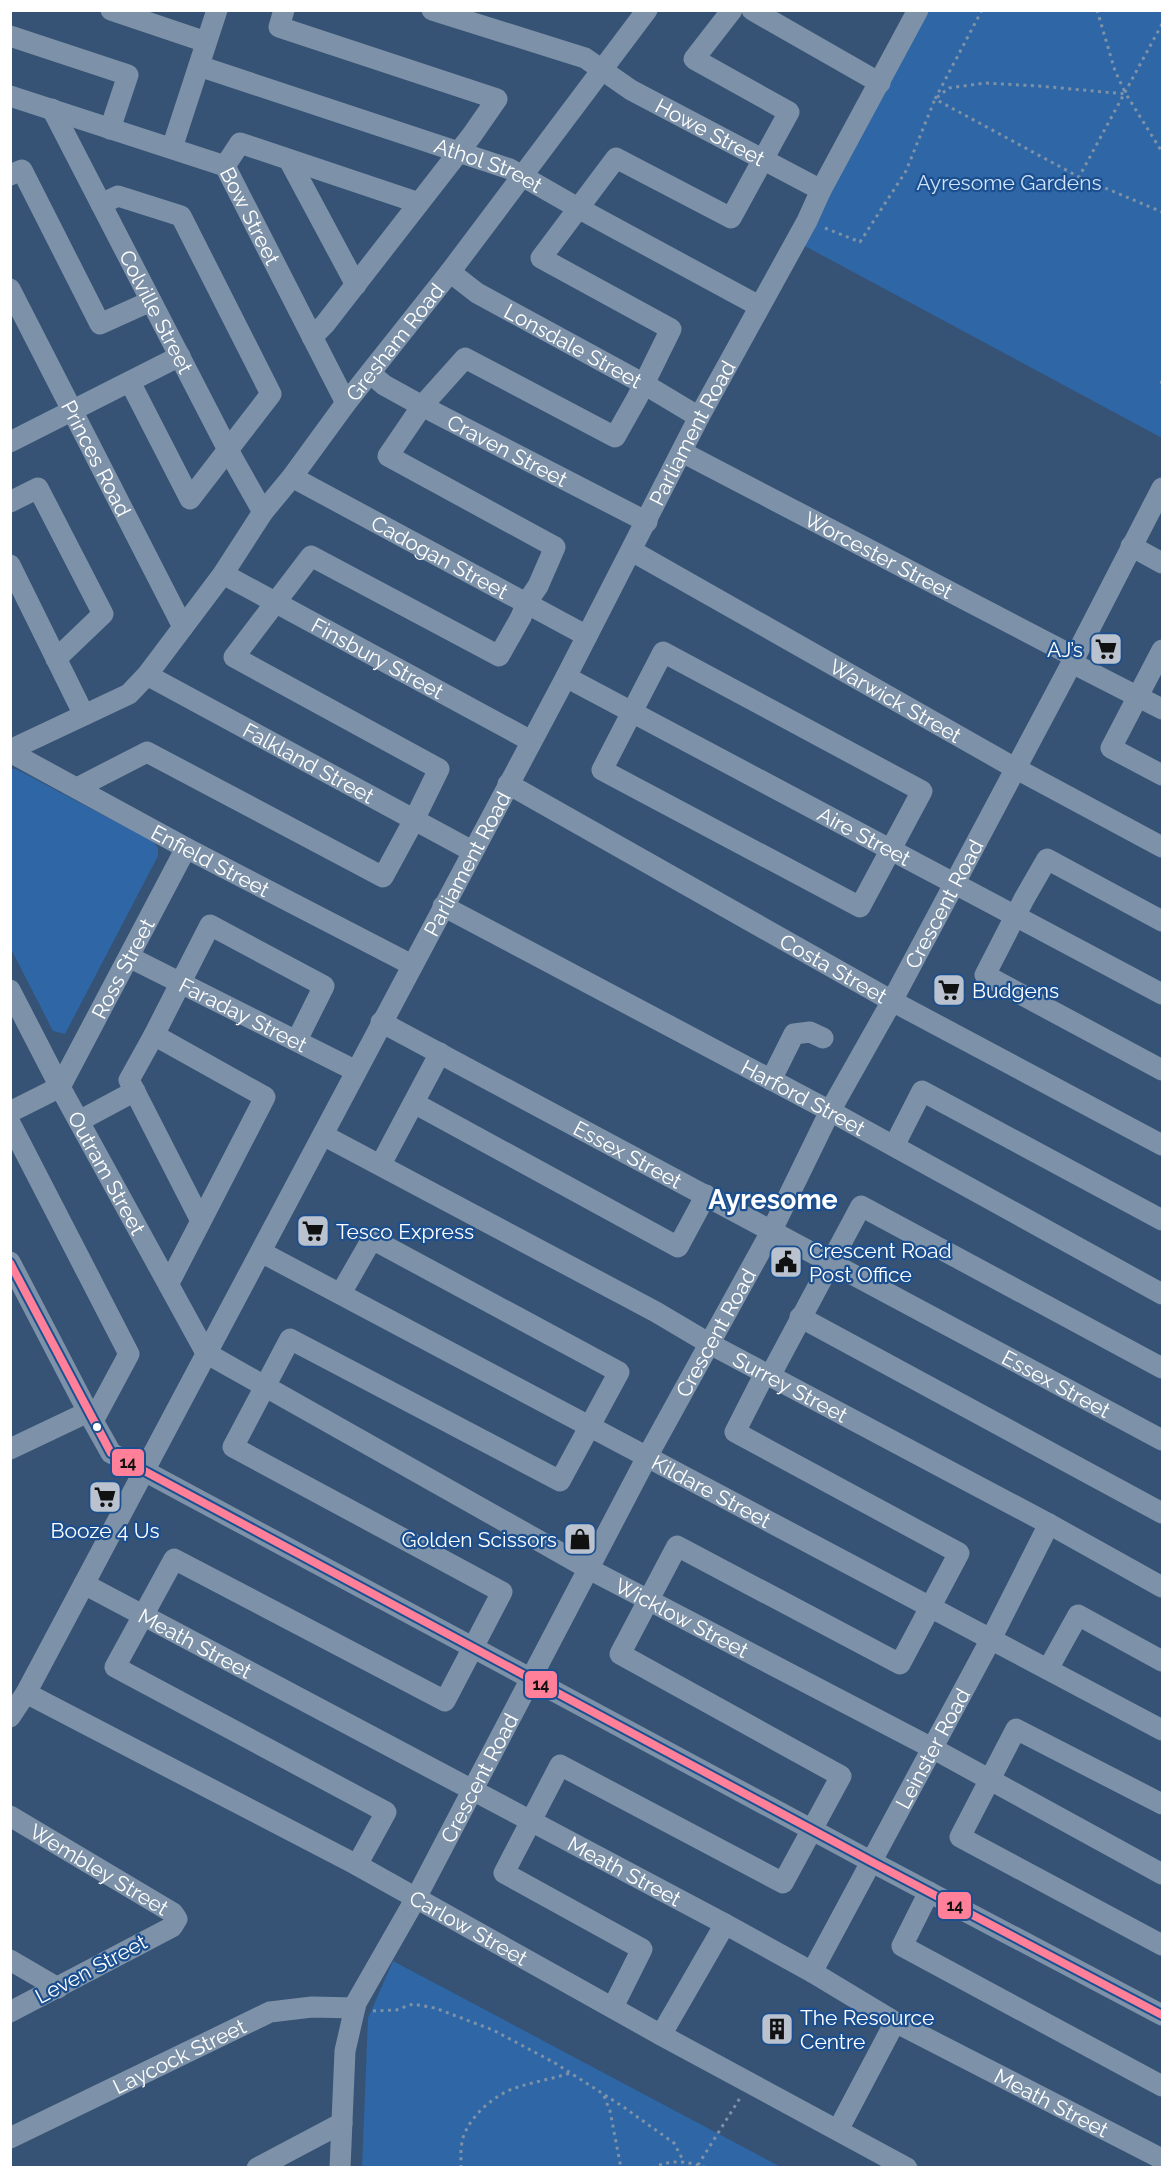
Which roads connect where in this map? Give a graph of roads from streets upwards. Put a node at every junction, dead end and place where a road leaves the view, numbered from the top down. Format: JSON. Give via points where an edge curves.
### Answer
{"nodes":[{"id":1,"x":111,"y":10,"type":"edge"},
{"id":2,"x":217,"y":10,"type":"edge"},
{"id":3,"x":284,"y":10,"type":"edge"},
{"id":4,"x":432,"y":10,"type":"edge"},
{"id":5,"x":647,"y":10,"type":"edge"},
{"id":6,"x":732,"y":10,"type":"edge"},
{"id":7,"x":752,"y":10,"type":"edge"},
{"id":8,"x":918,"y":10,"type":"edge"},
{"id":9,"x":10,"y":36,"type":"edge"},
{"id":10,"x":206,"y":42,"type":"junction"},
{"id":11,"x":199,"y":66,"type":"junction"},
{"id":12,"x":603,"y":70,"type":"junction"},
{"id":13,"x":880,"y":83,"type":"junction"},
{"id":14,"x":10,"y":96,"type":"edge"},
{"id":15,"x":52,"y":109,"type":"junction"},
{"id":16,"x":110,"y":129,"type":"junction"},
{"id":17,"x":172,"y":148,"type":"junction"},
{"id":18,"x":458,"y":151,"type":"junction"},
{"id":19,"x":289,"y":160,"type":"junction"},
{"id":20,"x":764,"y":160,"type":"junction"},
{"id":21,"x":225,"y":165,"type":"junction"},
{"id":22,"x":10,"y":176,"type":"edge"},
{"id":23,"x":523,"y":176,"type":"junction"},
{"id":24,"x":821,"y":190,"type":"junction"},
{"id":25,"x":419,"y":203,"type":"junction"},
{"id":26,"x":101,"y":204,"type":"junction"},
{"id":27,"x":578,"y":208,"type":"junction"},
{"id":28,"x":450,"y":272,"type":"junction"},
{"id":29,"x":356,"y":285,"type":"junction"},
{"id":30,"x":151,"y":301,"type":"junction"},
{"id":31,"x":14,"y":302,"type":"edge"},
{"id":32,"x":759,"y":306,"type":"junction"},
{"id":33,"x":312,"y":337,"type":"junction"},
{"id":34,"x":180,"y":356,"type":"junction"},
{"id":35,"x":370,"y":373,"type":"junction"},
{"id":36,"x":130,"y":382,"type":"junction"},
{"id":37,"x":644,"y":384,"type":"junction"},
{"id":38,"x":346,"y":403,"type":"junction"},
{"id":39,"x":422,"y":406,"type":"junction"},
{"id":40,"x":72,"y":410,"type":"junction"},
{"id":41,"x":699,"y":417,"type":"junction"},
{"id":42,"x":10,"y":442,"type":"edge"},
{"id":43,"x":228,"y":450,"type":"junction"},
{"id":44,"x":682,"y":452,"type":"junction"},
{"id":45,"x":292,"y":477,"type":"junction"},
{"id":46,"x":1162,"y":488,"type":"edge"},
{"id":47,"x":10,"y":502,"type":"edge"},
{"id":48,"x":263,"y":512,"type":"junction"},
{"id":49,"x":647,"y":522,"type":"junction"},
{"id":50,"x":1131,"y":546,"type":"junction"},
{"id":51,"x":632,"y":551,"type":"junction"},
{"id":52,"x":1162,"y":563,"type":"edge"},
{"id":53,"x":223,"y":574,"type":"junction"},
{"id":54,"x":13,"y":577,"type":"edge"},
{"id":55,"x":276,"y":602,"type":"junction"},
{"id":56,"x":526,"y":602,"type":"junction"},
{"id":57,"x":183,"y":627,"type":"junction"},
{"id":58,"x":587,"y":636,"type":"junction"},
{"id":59,"x":1162,"y":650,"type":"edge"},
{"id":60,"x":57,"y":659,"type":"junction"},
{"id":61,"x":1073,"y":660,"type":"junction"},
{"id":62,"x":147,"y":675,"type":"junction"},
{"id":63,"x":566,"y":677,"type":"junction"},
{"id":64,"x":1138,"y":697,"type":"junction"},
{"id":65,"x":1162,"y":710,"type":"edge"},
{"id":66,"x":632,"y":712,"type":"junction"},
{"id":67,"x":84,"y":715,"type":"junction"},
{"id":68,"x":531,"y":741,"type":"junction"},
{"id":69,"x":10,"y":751,"type":"edge"},
{"id":70,"x":1015,"y":768,"type":"junction"},
{"id":71,"x":1162,"y":775,"type":"edge"},
{"id":72,"x":508,"y":784,"type":"junction"},
{"id":73,"x":77,"y":788,"type":"junction"},
{"id":74,"x":414,"y":820,"type":"junction"},
{"id":75,"x":1162,"y":847,"type":"edge"},
{"id":76,"x":186,"y":848,"type":"junction"},
{"id":77,"x":891,"y":850,"type":"junction"},
{"id":78,"x":472,"y":851,"type":"junction"},
{"id":79,"x":953,"y":883,"type":"junction"},
{"id":80,"x":443,"y":906,"type":"junction"},
{"id":81,"x":1016,"y":916,"type":"junction"},
{"id":82,"x":1162,"y":921,"type":"edge"},
{"id":83,"x":129,"y":957,"type":"junction"},
{"id":84,"x":412,"y":965,"type":"junction"},
{"id":85,"x":180,"y":982,"type":"junction"},
{"id":86,"x":10,"y":990,"type":"edge"},
{"id":87,"x":1162,"y":994,"type":"edge"},
{"id":88,"x":892,"y":1001,"type":"junction"},
{"id":89,"x":381,"y":1022,"type":"junction"},
{"id":90,"x":154,"y":1035,"type":"junction"},
{"id":91,"x":823,"y":1038,"type":"dead end"},
{"id":92,"x":297,"y":1040,"type":"junction"},
{"id":93,"x":440,"y":1053,"type":"junction"},
{"id":94,"x":1162,"y":1070,"type":"edge"},
{"id":95,"x":356,"y":1071,"type":"junction"},
{"id":96,"x":771,"y":1080,"type":"junction"},
{"id":97,"x":60,"y":1087,"type":"junction"},
{"id":98,"x":135,"y":1091,"type":"junction"},
{"id":99,"x":414,"y":1103,"type":"junction"},
{"id":100,"x":830,"y":1111,"type":"junction"},
{"id":101,"x":10,"y":1112,"type":"edge"},
{"id":102,"x":79,"y":1121,"type":"junction"},
{"id":103,"x":10,"y":1123,"type":"edge"},
{"id":104,"x":323,"y":1135,"type":"junction"},
{"id":105,"x":1162,"y":1145,"type":"edge"},
{"id":106,"x":894,"y":1146,"type":"junction"},
{"id":107,"x":381,"y":1164,"type":"junction"},
{"id":108,"x":706,"y":1195,"type":"junction"},
{"id":109,"x":1162,"y":1220,"type":"edge"},
{"id":110,"x":201,"y":1221,"type":"junction"},
{"id":111,"x":772,"y":1230,"type":"junction"},
{"id":112,"x":261,"y":1252,"type":"junction"},
{"id":113,"x":830,"y":1261,"type":"junction"},
{"id":114,"x":10,"y":1262,"type":"edge"},
{"id":115,"x":169,"y":1283,"type":"junction"},
{"id":116,"x":341,"y":1293,"type":"junction"},
{"id":117,"x":1162,"y":1294,"type":"edge"},
{"id":118,"x":800,"y":1317,"type":"junction"},
{"id":119,"x":710,"y":1344,"type":"junction"},
{"id":120,"x":206,"y":1353,"type":"junction"},
{"id":121,"x":1162,"y":1368,"type":"edge"},
{"id":122,"x":767,"y":1374,"type":"junction"},
{"id":123,"x":264,"y":1386,"type":"junction"},
{"id":124,"x":91,"y":1417,"type":"junction"},
{"id":125,"x":589,"y":1426,"type":"junction"},
{"id":126,"x":1162,"y":1440,"type":"edge"},
{"id":127,"x":10,"y":1449,"type":"edge"},
{"id":128,"x":647,"y":1457,"type":"junction"},
{"id":129,"x":144,"y":1471,"type":"junction"},
{"id":130,"x":1162,"y":1512,"type":"edge"},
{"id":131,"x":1048,"y":1524,"type":"junction"},
{"id":132,"x":589,"y":1569,"type":"junction"},
{"id":133,"x":84,"y":1584,"type":"junction"},
{"id":134,"x":1162,"y":1587,"type":"edge"},
{"id":135,"x":648,"y":1600,"type":"junction"},
{"id":136,"x":930,"y":1607,"type":"junction"},
{"id":137,"x":143,"y":1614,"type":"junction"},
{"id":138,"x":992,"y":1639,"type":"junction"},
{"id":139,"x":473,"y":1647,"type":"junction"},
{"id":140,"x":1162,"y":1661,"type":"edge"},
{"id":141,"x":1048,"y":1669,"type":"junction"},
{"id":142,"x":532,"y":1678,"type":"junction"},
{"id":143,"x":26,"y":1693,"type":"junction"},
{"id":144,"x":10,"y":1717,"type":"edge"},
{"id":145,"x":1162,"y":1730,"type":"edge"},
{"id":146,"x":932,"y":1748,"type":"junction"},
{"id":147,"x":989,"y":1779,"type":"junction"},
{"id":148,"x":470,"y":1791,"type":"junction"},
{"id":149,"x":1162,"y":1804,"type":"edge"},
{"id":150,"x":10,"y":1816,"type":"edge"},
{"id":151,"x":530,"y":1822,"type":"junction"},
{"id":152,"x":812,"y":1830,"type":"junction"},
{"id":153,"x":872,"y":1862,"type":"junction"},
{"id":154,"x":357,"y":1865,"type":"junction"},
{"id":155,"x":1162,"y":1874,"type":"edge"},
{"id":156,"x":929,"y":1892,"type":"junction"},
{"id":157,"x":416,"y":1898,"type":"junction"},
{"id":158,"x":725,"y":1924,"type":"junction"},
{"id":159,"x":172,"y":1927,"type":"joint"},
{"id":160,"x":1162,"y":1945,"type":"edge"},
{"id":161,"x":10,"y":1960,"type":"edge"},
{"id":162,"x":812,"y":1972,"type":"junction"},
{"id":163,"x":58,"y":1988,"type":"junction"},
{"id":164,"x":355,"y":2005,"type":"junction"},
{"id":165,"x":613,"y":2007,"type":"junction"},
{"id":166,"x":10,"y":2012,"type":"edge"},
{"id":167,"x":1162,"y":2015,"type":"edge"},
{"id":168,"x":895,"y":2022,"type":"junction"},
{"id":169,"x":661,"y":2035,"type":"junction"},
{"id":170,"x":1162,"y":2086,"type":"edge"},
{"id":171,"x":342,"y":2123,"type":"junction"},
{"id":172,"x":838,"y":2130,"type":"junction"},
{"id":173,"x":10,"y":2138,"type":"edge"},
{"id":174,"x":1162,"y":2159,"type":"edge"},
{"id":175,"x":257,"y":2168,"type":"edge"},
{"id":176,"x":340,"y":2168,"type":"edge"},
{"id":177,"x":907,"y":2168,"type":"edge"}],
"edges":[{"from":1,"to":10,"type":"street"},
{"from":2,"to":10,"type":"street"},
{"from":3,"to":18,"type":"street","via":[[279,27],[497,99]]},
{"from":4,"to":12,"type":"street","name":"Howe Street","via":[[585,58]]},
{"from":5,"to":12,"type":"street","name":"Gresham Road"},
{"from":6,"to":20,"type":"street","via":[[694,59],[789,112]]},
{"from":7,"to":13,"type":"street"},
{"from":8,"to":13,"type":"street","name":"Parliament Road"},
{"from":9,"to":16,"type":"street","via":[[128,75]]},
{"from":10,"to":11,"type":"street"},
{"from":11,"to":17,"type":"street"},
{"from":11,"to":18,"type":"street","name":"Athol Street"},
{"from":12,"to":20,"type":"street","name":"Howe Street","via":[[632,90]]},
{"from":12,"to":23,"type":"street","name":"Gresham Road"},
{"from":13,"to":24,"type":"street","name":"Parliament Road"},
{"from":14,"to":15,"type":"street","name":"Bow Street"},
{"from":15,"to":16,"type":"street","name":"Bow Street"},
{"from":15,"to":26,"type":"street","name":"Colville Street"},
{"from":16,"to":17,"type":"street","name":"Bow Street"},
{"from":17,"to":21,"type":"street","name":"Bow Street"},
{"from":18,"to":23,"type":"street","name":"Athol Street"},
{"from":18,"to":25,"type":"street"},
{"from":19,"to":21,"type":"street","via":[[240,143]]},
{"from":19,"to":25,"type":"street"},
{"from":19,"to":29,"type":"street"},
{"from":20,"to":24,"type":"street","name":"Howe Street"},
{"from":20,"to":27,"type":"street","via":[[731,218],[616,158]]},
{"from":21,"to":33,"type":"street","name":"Bow Street"},
{"from":22,"to":30,"type":"street","via":[[22,170],[100,324]]},
{"from":23,"to":27,"type":"street","name":"Athol Street"},
{"from":23,"to":28,"type":"street","name":"Gresham Road"},
{"from":24,"to":32,"type":"street","name":"Parliament Road"},
{"from":25,"to":29,"type":"street"},
{"from":26,"to":30,"type":"street","name":"Colville Street"},
{"from":26,"to":43,"type":"street","via":[[118,196],[181,216],[271,394]]},
{"from":27,"to":32,"type":"street","name":"Athol Street"},
{"from":27,"to":37,"type":"street","via":[[541,258],[671,329]]},
{"from":28,"to":35,"type":"street","name":"Gresham Road"},
{"from":28,"to":37,"type":"street","name":"Lonsdale Street","via":[[477,293]]},
{"from":29,"to":33,"type":"street"},
{"from":30,"to":34,"type":"street","name":"Colville Street"},
{"from":31,"to":40,"type":"street","name":"Princes Road"},
{"from":32,"to":41,"type":"street","name":"Parliament Road"},
{"from":33,"to":38,"type":"street","name":"Bow Street"},
{"from":34,"to":36,"type":"street"},
{"from":34,"to":43,"type":"street","name":"Colville Street"},
{"from":35,"to":38,"type":"street","name":"Gresham Road"},
{"from":35,"to":39,"type":"street","name":"Craven Street"},
{"from":36,"to":40,"type":"street"},
{"from":36,"to":43,"type":"street","via":[[190,499]]},
{"from":37,"to":39,"type":"street","via":[[615,437],[465,358]]},
{"from":37,"to":41,"type":"street","name":"Lonsdale Street"},
{"from":38,"to":45,"type":"street","name":"Gresham Road"},
{"from":39,"to":49,"type":"street","name":"Craven Street"},
{"from":39,"to":56,"type":"street","via":[[388,456],[555,548],[538,586]]},
{"from":40,"to":42,"type":"street"},
{"from":40,"to":57,"type":"street","name":"Princes Road"},
{"from":41,"to":44,"type":"street","name":"Parliament Road"},
{"from":43,"to":48,"type":"street","name":"Colville Street"},
{"from":44,"to":49,"type":"street","name":"Parliament Road"},
{"from":44,"to":61,"type":"street","name":"Worcester Street"},
{"from":45,"to":48,"type":"street","name":"Gresham Road"},
{"from":45,"to":56,"type":"street","name":"Cadogan Street"},
{"from":46,"to":50,"type":"street","name":"Crescent Road"},
{"from":47,"to":60,"type":"street","via":[[38,489],[103,614]]},
{"from":48,"to":53,"type":"street","name":"Gresham Road"},
{"from":49,"to":51,"type":"street","name":"Parliament Road"},
{"from":50,"to":52,"type":"street"},
{"from":50,"to":61,"type":"street","name":"Crescent Road"},
{"from":51,"to":58,"type":"street","name":"Parliament Road"},
{"from":51,"to":70,"type":"street","name":"Warwick Street"},
{"from":53,"to":55,"type":"street","name":"Finsbury Street"},
{"from":53,"to":57,"type":"street","name":"Gresham Road"},
{"from":54,"to":60,"type":"street"},
{"from":55,"to":56,"type":"street","via":[[311,556],[499,656]]},
{"from":55,"to":68,"type":"street","name":"Finsbury Street"},
{"from":55,"to":74,"type":"street","via":[[234,657],[439,769]]},
{"from":56,"to":58,"type":"street","name":"Cadogan Street"},
{"from":57,"to":62,"type":"street","name":"Gresham Road"},
{"from":58,"to":63,"type":"street","name":"Parliament Road"},
{"from":59,"to":64,"type":"street"},
{"from":60,"to":67,"type":"street"},
{"from":61,"to":64,"type":"street","name":"Worcester Street"},
{"from":61,"to":70,"type":"street","name":"Crescent Road"},
{"from":62,"to":67,"type":"street","name":"Gresham Road","via":[[129,694]]},
{"from":62,"to":74,"type":"street","name":"Falkland Street"},
{"from":63,"to":66,"type":"street","name":"Aire Street"},
{"from":63,"to":68,"type":"street","name":"Parliament Road"},
{"from":64,"to":65,"type":"street","name":"Worcester Street"},
{"from":64,"to":71,"type":"street","via":[[1111,748]]},
{"from":66,"to":77,"type":"street","name":"Aire Street"},
{"from":66,"to":77,"type":"street","via":[[602,770],[861,907]]},
{"from":66,"to":77,"type":"street","via":[[663,652],[922,791]]},
{"from":67,"to":69,"type":"street","name":"Gresham Road"},
{"from":68,"to":72,"type":"street","name":"Parliament Road"},
{"from":69,"to":73,"type":"street","name":"Enfield Street"},
{"from":70,"to":75,"type":"street","name":"Warwick Street"},
{"from":70,"to":79,"type":"street","name":"Crescent Road"},
{"from":72,"to":78,"type":"street","name":"Parliament Road"},
{"from":72,"to":88,"type":"street","name":"Costa Street"},
{"from":73,"to":74,"type":"street","via":[[147,752],[383,877]]},
{"from":73,"to":76,"type":"street","name":"Enfield Street"},
{"from":74,"to":78,"type":"street","name":"Falkland Street"},
{"from":76,"to":83,"type":"street","name":"Ross Street"},
{"from":76,"to":84,"type":"street","name":"Enfield Street"},
{"from":77,"to":79,"type":"street","name":"Aire Street"},
{"from":78,"to":80,"type":"street","name":"Parliament Road"},
{"from":79,"to":81,"type":"street","name":"Aire Street"},
{"from":79,"to":88,"type":"street","name":"Crescent Road"},
{"from":80,"to":84,"type":"street","name":"Parliament Road"},
{"from":80,"to":96,"type":"street","name":"Harford Street"},
{"from":81,"to":82,"type":"street","via":[[1047,859]]},
{"from":81,"to":87,"type":"street","name":"Aire Street"},
{"from":81,"to":94,"type":"street","via":[[986,975]]},
{"from":83,"to":85,"type":"street","name":"Faraday Street"},
{"from":83,"to":97,"type":"street","name":"Ross Street"},
{"from":84,"to":89,"type":"street","name":"Parliament Road"},
{"from":85,"to":90,"type":"street"},
{"from":85,"to":92,"type":"street","name":"Faraday Street"},
{"from":85,"to":92,"type":"street","via":[[210,925],[324,986]]},
{"from":86,"to":97,"type":"street","name":"Outram Street"},
{"from":88,"to":100,"type":"street","name":"Crescent Road"},
{"from":88,"to":105,"type":"street","name":"Costa Street"},
{"from":89,"to":93,"type":"street","name":"Essex Street"},
{"from":89,"to":95,"type":"street","name":"Parliament Road"},
{"from":90,"to":98,"type":"street","via":[[129,1080]]},
{"from":90,"to":110,"type":"street","via":[[265,1097]]},
{"from":91,"to":96,"type":"street","via":[[810,1032],[794,1035]]},
{"from":92,"to":95,"type":"street","name":"Faraday Street"},
{"from":93,"to":99,"type":"street"},
{"from":93,"to":108,"type":"street","name":"Essex Street"},
{"from":95,"to":104,"type":"street","name":"Parliament Road"},
{"from":96,"to":100,"type":"street","name":"Harford Street"},
{"from":97,"to":101,"type":"street"},
{"from":97,"to":102,"type":"street","name":"Outram Street"},
{"from":98,"to":102,"type":"street"},
{"from":98,"to":110,"type":"street"},
{"from":99,"to":107,"type":"street"},
{"from":99,"to":108,"type":"street","via":[[678,1247]]},
{"from":100,"to":106,"type":"street","name":"Harford Street"},
{"from":100,"to":111,"type":"street","name":"Crescent Road"},
{"from":102,"to":115,"type":"street","name":"Outram Street"},
{"from":103,"to":124,"type":"street","via":[[129,1354]]},
{"from":104,"to":107,"type":"street","name":"Surrey Street"},
{"from":104,"to":112,"type":"street","name":"Parliament Road"},
{"from":106,"to":109,"type":"street","via":[[922,1091]]},
{"from":106,"to":117,"type":"street","name":"Harford Street"},
{"from":107,"to":119,"type":"street","name":"Surrey Street"},
{"from":108,"to":111,"type":"street","name":"Essex Street"},
{"from":110,"to":115,"type":"street"},
{"from":111,"to":113,"type":"street","name":"Essex Street"},
{"from":111,"to":119,"type":"street","name":"Crescent Road"},
{"from":112,"to":116,"type":"street","name":"Kildare Street"},
{"from":112,"to":120,"type":"street","name":"Parliament Road"},
{"from":113,"to":118,"type":"street"},
{"from":113,"to":121,"type":"street","via":[[861,1206]]},
{"from":113,"to":126,"type":"street","name":"Essex Street"},
{"from":114,"to":124,"type":"street"},
{"from":115,"to":120,"type":"street","name":"Outram Street"},
{"from":116,"to":125,"type":"street","name":"Kildare Street"},
{"from":116,"to":125,"type":"street","via":[[372,1239],[619,1372]]},
{"from":118,"to":122,"type":"street"},
{"from":118,"to":130,"type":"street"},
{"from":119,"to":122,"type":"street","name":"Surrey Street"},
{"from":119,"to":128,"type":"street","name":"Crescent Road"},
{"from":120,"to":123,"type":"street","name":"Wicklow Street"},
{"from":120,"to":129,"type":"street","name":"Parliament Road"},
{"from":122,"to":131,"type":"street","name":"Surrey Street"},
{"from":122,"to":136,"type":"street","via":[[735,1432],[959,1553]]},
{"from":123,"to":125,"type":"street","via":[[290,1339],[560,1481]]},
{"from":123,"to":132,"type":"street","name":"Wicklow Street"},
{"from":123,"to":139,"type":"street","via":[[233,1447],[502,1592]]},
{"from":124,"to":127,"type":"street"},
{"from":124,"to":129,"type":"street","via":[[111,1453]]},
{"from":125,"to":128,"type":"street","name":"Kildare Street"},
{"from":128,"to":132,"type":"street","name":"Crescent Road"},
{"from":128,"to":136,"type":"street","name":"Kildare Street"},
{"from":129,"to":133,"type":"street","name":"Parliament Road"},
{"from":129,"to":139,"type":"street"},
{"from":131,"to":134,"type":"street","name":"Surrey Street"},
{"from":131,"to":138,"type":"street","name":"Leinster Road"},
{"from":132,"to":135,"type":"street","name":"Wicklow Street"},
{"from":132,"to":142,"type":"street","name":"Crescent Road"},
{"from":133,"to":137,"type":"street","name":"Meath Street"},
{"from":133,"to":143,"type":"street","name":"Parliament Road"},
{"from":135,"to":136,"type":"street","via":[[677,1546],[900,1664]]},
{"from":135,"to":146,"type":"street","name":"Wicklow Street"},
{"from":135,"to":152,"type":"street","via":[[620,1654],[841,1776]]},
{"from":136,"to":138,"type":"street","name":"Kildare Street"},
{"from":137,"to":139,"type":"street","via":[[174,1559],[445,1701]]},
{"from":137,"to":148,"type":"street","name":"Meath Street"},
{"from":137,"to":154,"type":"street","via":[[116,1667],[386,1812]]},
{"from":138,"to":141,"type":"street","name":"Kildare Street"},
{"from":138,"to":146,"type":"street","name":"Leinster Road"},
{"from":139,"to":142,"type":"street"},
{"from":140,"to":141,"type":"street","via":[[1078,1616]]},
{"from":141,"to":145,"type":"street","name":"Kildare Street"},
{"from":142,"to":148,"type":"street","name":"Crescent Road"},
{"from":142,"to":152,"type":"street"},
{"from":143,"to":144,"type":"street","name":"Parliament Road"},
{"from":143,"to":154,"type":"street","name":"Carlow Street"},
{"from":146,"to":147,"type":"street","name":"Wicklow Street"},
{"from":146,"to":153,"type":"street","name":"Leinster Road"},
{"from":147,"to":149,"type":"street","via":[[1016,1729]]},
{"from":147,"to":155,"type":"street","name":"Wicklow Street"},
{"from":147,"to":160,"type":"street","via":[[960,1837]]},
{"from":148,"to":151,"type":"street","name":"Meath Street"},
{"from":148,"to":157,"type":"street","name":"Crescent Road"},
{"from":150,"to":159,"type":"street","name":"Wembley Street","via":[[173,1913],[177,1919]]},
{"from":151,"to":152,"type":"street","via":[[560,1765],[783,1883]]},
{"from":151,"to":158,"type":"street","name":"Meath Street"},
{"from":151,"to":165,"type":"street","via":[[504,1873],[642,1949]]},
{"from":152,"to":153,"type":"street"},
{"from":153,"to":156,"type":"street"},
{"from":153,"to":162,"type":"street","name":"Leinster Road"},
{"from":154,"to":157,"type":"street","name":"Carlow Street"},
{"from":156,"to":167,"type":"street"},
{"from":156,"to":170,"type":"street","via":[[902,1946]]},
{"from":157,"to":164,"type":"street","name":"Crescent Road"},
{"from":157,"to":165,"type":"street","name":"Carlow Street"},
{"from":158,"to":162,"type":"street","name":"Meath Street"},
{"from":158,"to":169,"type":"street"},
{"from":159,"to":163,"type":"street","name":"Leven Street"},
{"from":161,"to":163,"type":"street"},
{"from":162,"to":168,"type":"street","name":"Meath Street"},
{"from":163,"to":166,"type":"street","name":"Leven Street"},
{"from":164,"to":171,"type":"street","name":"Crescent Road","via":[[345,2051]]},
{"from":164,"to":173,"type":"street","name":"Laycock Street","via":[[270,2012]]},
{"from":165,"to":169,"type":"street","name":"Carlow Street"},
{"from":168,"to":172,"type":"street"},
{"from":168,"to":174,"type":"street","name":"Meath Street"},
{"from":169,"to":172,"type":"street","name":"Carlow Street"},
{"from":171,"to":175,"type":"street"},
{"from":171,"to":176,"type":"street","name":"Crescent Road"},
{"from":172,"to":177,"type":"street","name":"Carlow Street"}]}
